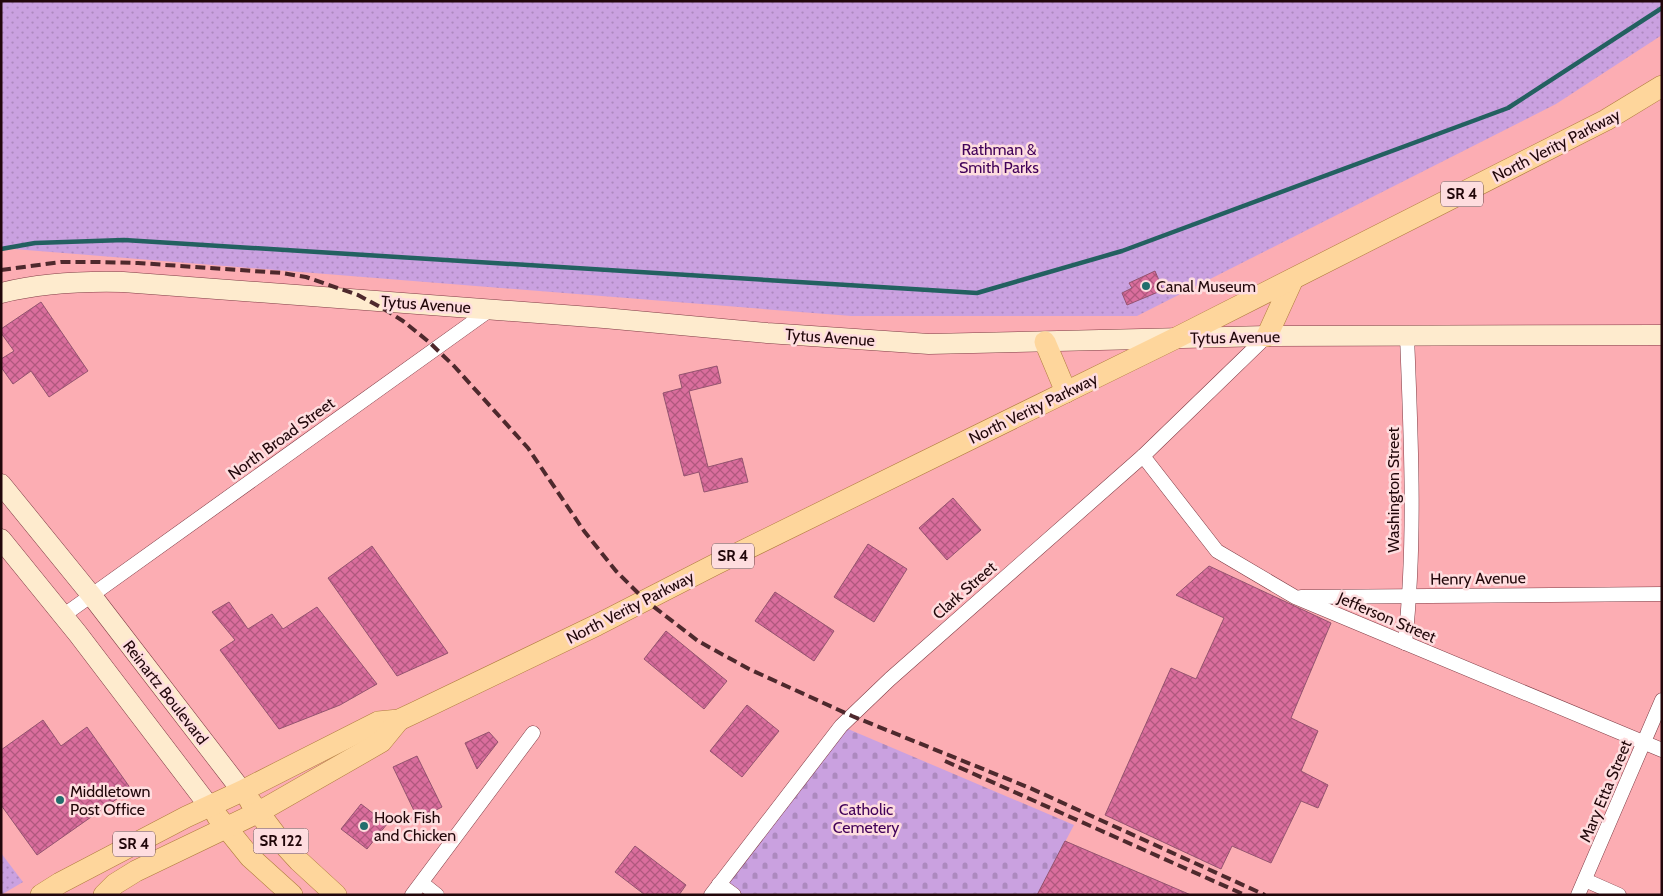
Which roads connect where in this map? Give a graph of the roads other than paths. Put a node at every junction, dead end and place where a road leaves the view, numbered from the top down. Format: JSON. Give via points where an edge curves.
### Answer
{"nodes":[{"id":1,"x":1662,"y":86,"type":"edge"},
{"id":2,"x":1293,"y":279,"type":"junction"},
{"id":3,"x":1,"y":293,"type":"edge"},
{"id":4,"x":491,"y":309,"type":"junction"},
{"id":5,"x":1662,"y":334,"type":"edge"},
{"id":6,"x":1267,"y":336,"type":"junction"},
{"id":7,"x":1408,"y":336,"type":"junction"},
{"id":8,"x":1176,"y":338,"type":"junction"},
{"id":9,"x":1045,"y":342,"type":"junction"},
{"id":10,"x":1066,"y":392,"type":"junction"},
{"id":11,"x":1143,"y":456,"type":"junction"},
{"id":12,"x":1,"y":484,"type":"edge"},
{"id":13,"x":1,"y":539,"type":"edge"},
{"id":14,"x":1662,"y":594,"type":"edge"},
{"id":15,"x":92,"y":596,"type":"junction"},
{"id":16,"x":1410,"y":596,"type":"junction"},
{"id":17,"x":1295,"y":597,"type":"junction"},
{"id":18,"x":64,"y":615,"type":"junction"},
{"id":19,"x":1405,"y":643,"type":"junction"},
{"id":20,"x":1662,"y":700,"type":"edge"},
{"id":21,"x":399,"y":720,"type":"junction"},
{"id":22,"x":533,"y":733,"type":"dead end"},
{"id":23,"x":1644,"y":743,"type":"junction"},
{"id":24,"x":1662,"y":750,"type":"edge"},
{"id":25,"x":242,"y":791,"type":"junction"},
{"id":26,"x":209,"y":806,"type":"junction"},
{"id":27,"x":259,"y":812,"type":"junction"},
{"id":28,"x":226,"y":827,"type":"junction"},
{"id":29,"x":1585,"y":880,"type":"junction"},
{"id":30,"x":422,"y":883,"type":"junction"},
{"id":31,"x":715,"y":889,"type":"edge"},
{"id":32,"x":41,"y":895,"type":"edge"},
{"id":33,"x":104,"y":895,"type":"edge"},
{"id":34,"x":292,"y":895,"type":"edge"},
{"id":35,"x":336,"y":895,"type":"edge"},
{"id":36,"x":412,"y":895,"type":"edge"},
{"id":37,"x":437,"y":895,"type":"edge"},
{"id":38,"x":734,"y":895,"type":"edge"},
{"id":39,"x":1578,"y":895,"type":"edge"},
{"id":40,"x":1619,"y":895,"type":"edge"}],
"edges":[{"from":1,"to":2,"type":"main road","name":"North Verity Parkway","number":"SR 4","via":[[1606,120]]},
{"from":2,"to":6,"type":"main road"},
{"from":2,"to":8,"type":"main road","name":"North Verity Parkway","number":"SR 4"},
{"from":3,"to":4,"type":"street","name":"Tytus Avenue","via":[[64,283],[123,282]]},
{"from":4,"to":9,"type":"street","name":"Tytus Avenue","via":[[929,344]]},
{"from":4,"to":15,"type":"street","name":"North Broad Street"},
{"from":5,"to":7,"type":"street","name":"Tytus Avenue"},
{"from":6,"to":7,"type":"street","name":"Tytus Avenue"},
{"from":6,"to":8,"type":"street","name":"Tytus Avenue"},
{"from":6,"to":11,"type":"street","name":"Clark Street"},
{"from":7,"to":16,"type":"street","name":"Washington Street","via":[[1412,455]]},
{"from":8,"to":9,"type":"street","name":"Tytus Avenue"},
{"from":8,"to":10,"type":"main road","name":"North Verity Parkway","number":"SR 4"},
{"from":9,"to":10,"type":"main road"},
{"from":10,"to":21,"type":"main road","name":"North Verity Parkway","number":"SR 4"},
{"from":11,"to":17,"type":"street","name":"Jefferson Street","via":[[1217,551]]},
{"from":11,"to":31,"type":"street","name":"Clark Street","via":[[841,726]]},
{"from":12,"to":15,"type":"street","name":"Reinartz Boulevard","number":"SR 122"},
{"from":13,"to":18,"type":"street","name":"Reinartz Boulevard"},
{"from":14,"to":16,"type":"street","name":"Henry Avenue"},
{"from":15,"to":18,"type":"street","name":"North Broad Street"},
{"from":15,"to":25,"type":"street","name":"Reinartz Boulevard","number":"SR 122"},
{"from":16,"to":17,"type":"street","name":"Henry Avenue"},
{"from":16,"to":19,"type":"street","name":"Washington Street"},
{"from":17,"to":19,"type":"street","name":"Jefferson Street"},
{"from":18,"to":26,"type":"street","name":"Reinartz Boulevard"},
{"from":19,"to":23,"type":"street","name":"Jefferson Street"},
{"from":20,"to":23,"type":"street","name":"Mary Etta Street"},
{"from":21,"to":25,"type":"main road","name":"North Verity Parkway","number":"SR 4","via":[[378,722]]},
{"from":21,"to":27,"type":"main road","name":"North Verity Parkway","number":"SR 4","via":[[381,742]]},
{"from":22,"to":30,"type":"street"},
{"from":23,"to":24,"type":"street","name":"Jefferson Street"},
{"from":23,"to":29,"type":"street","name":"Mary Etta Street"},
{"from":25,"to":26,"type":"main road","number":"SR 4"},
{"from":25,"to":27,"type":"main road","name":"Reinartz Boulevard","number":"SR 122"},
{"from":26,"to":28,"type":"main road","name":"Reinartz Boulevard"},
{"from":26,"to":32,"type":"main road","number":"SR 4"},
{"from":27,"to":28,"type":"main road","name":"North Verity Parkway","number":"SR 4"},
{"from":27,"to":35,"type":"main road","name":"Reinartz Boulevard","number":"SR 122","via":[[278,838]]},
{"from":28,"to":33,"type":"main road","number":"SR 4","via":[[136,871]]},
{"from":28,"to":34,"type":"main road","name":"Reinartz Boulevard","via":[[250,857]]},
{"from":29,"to":39,"type":"street","name":"Mary Etta Street"},
{"from":29,"to":40,"type":"street"},
{"from":30,"to":36,"type":"street"},
{"from":30,"to":37,"type":"street"},
{"from":31,"to":38,"type":"street"}]}
